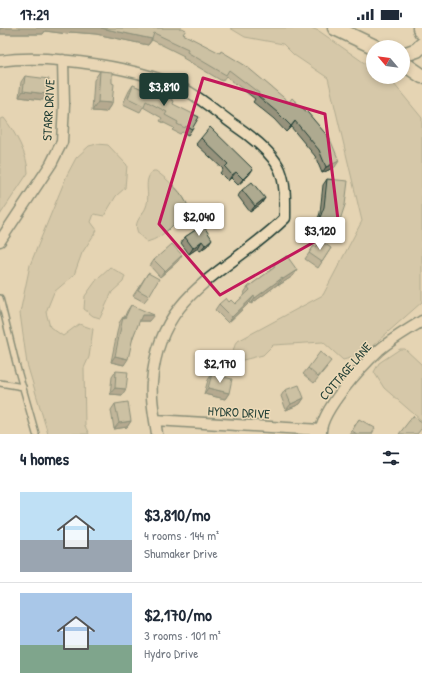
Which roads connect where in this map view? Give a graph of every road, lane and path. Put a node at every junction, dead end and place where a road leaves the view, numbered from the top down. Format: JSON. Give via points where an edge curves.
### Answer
{"nodes":[{"id":1,"x":335,"y":28,"type":"edge"},
{"id":2,"x":366,"y":43,"type":"edge"},
{"id":3,"x":422,"y":45,"type":"edge"},
{"id":4,"x":410,"y":52,"type":"edge"},
{"id":5,"x":63,"y":60,"type":"junction"},
{"id":6,"x":0,"y":61,"type":"edge"},
{"id":7,"x":410,"y":68,"type":"edge"},
{"id":8,"x":422,"y":76,"type":"edge"},
{"id":9,"x":0,"y":241,"type":"edge"},
{"id":10,"x":0,"y":298,"type":"edge"},
{"id":11,"x":422,"y":320,"type":"edge"},
{"id":12,"x":0,"y":383,"type":"edge"},
{"id":13,"x":23,"y":387,"type":"junction"},
{"id":14,"x":155,"y":420,"type":"junction"},
{"id":15,"x":321,"y":432,"type":"edge"},
{"id":16,"x":36,"y":434,"type":"edge"},
{"id":17,"x":157,"y":434,"type":"edge"}],
"edges":[{"from":1,"to":2,"type":"street"},
{"from":3,"to":4,"type":"street"},
{"from":5,"to":6,"type":"street"},
{"from":5,"to":9,"type":"street","name":"STARR DRIVE","via":[[62,142],[51,164]]},
{"from":5,"to":14,"type":"street","via":[[144,74],[188,92],[257,141],[280,170],[285,193],[285,218],[267,236],[198,287],[175,311],[160,340],[152,383]]},
{"from":7,"to":8,"type":"street"},
{"from":10,"to":13,"type":"lane"},
{"from":11,"to":15,"type":"street","name":"COTTAGE LANE","via":[[379,350],[340,393],[327,412]]},
{"from":12,"to":13,"type":"lane"},
{"from":13,"to":16,"type":"lane"},
{"from":14,"to":15,"type":"street","name":"HYDRO DRIVE"},
{"from":14,"to":17,"type":"street"}]}
